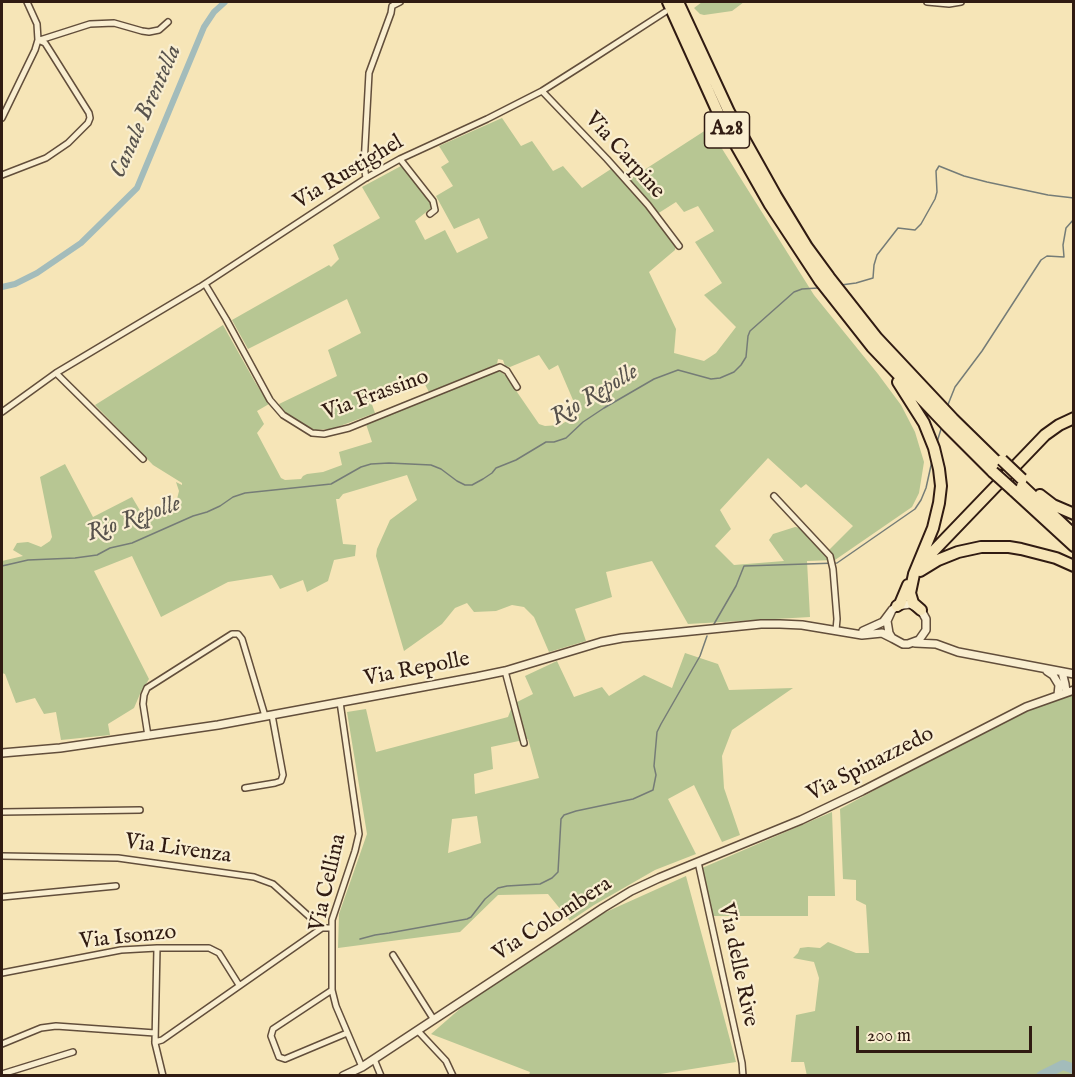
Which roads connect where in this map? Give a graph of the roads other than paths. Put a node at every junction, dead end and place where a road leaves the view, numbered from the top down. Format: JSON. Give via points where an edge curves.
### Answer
{"nodes":[{"id":1,"x":27,"y":2,"type":"edge"},
{"id":2,"x":400,"y":2,"type":"edge"},
{"id":3,"x":678,"y":2,"type":"edge"},
{"id":4,"x":927,"y":2,"type":"edge"},
{"id":5,"x":960,"y":2,"type":"edge"},
{"id":6,"x":392,"y":4,"type":"edge"},
{"id":7,"x":666,"y":7,"type":"edge"},
{"id":8,"x":168,"y":22,"type":"dead end"},
{"id":9,"x":38,"y":40,"type":"junction"},
{"id":10,"x":542,"y":91,"type":"junction"},
{"id":11,"x":2,"y":118,"type":"edge"},
{"id":12,"x":400,"y":159,"type":"junction"},
{"id":13,"x":2,"y":175,"type":"edge"},
{"id":14,"x":366,"y":178,"type":"junction"},
{"id":15,"x":430,"y":214,"type":"dead end"},
{"id":16,"x":679,"y":246,"type":"dead end"},
{"id":17,"x":818,"y":271,"type":"junction"},
{"id":18,"x":205,"y":284,"type":"junction"},
{"id":19,"x":844,"y":307,"type":"junction"},
{"id":20,"x":56,"y":373,"type":"junction"},
{"id":21,"x":517,"y":387,"type":"dead end"},
{"id":22,"x":2,"y":412,"type":"edge"},
{"id":23,"x":1074,"y":418,"type":"edge"},
{"id":24,"x":951,"y":423,"type":"junction"},
{"id":25,"x":143,"y":459,"type":"dead end"},
{"id":26,"x":998,"y":465,"type":"junction"},
{"id":27,"x":1018,"y":484,"type":"junction"},
{"id":28,"x":774,"y":496,"type":"dead end"},
{"id":29,"x":1074,"y":514,"type":"edge"},
{"id":30,"x":1074,"y":536,"type":"edge"},
{"id":31,"x":1074,"y":546,"type":"edge"},
{"id":32,"x":1074,"y":566,"type":"edge"},
{"id":33,"x":915,"y":574,"type":"junction"},
{"id":34,"x":895,"y":608,"type":"junction"},
{"id":35,"x":921,"y":610,"type":"junction"},
{"id":36,"x":927,"y":624,"type":"junction"},
{"id":37,"x":836,"y":630,"type":"junction"},
{"id":38,"x":855,"y":634,"type":"junction"},
{"id":39,"x":892,"y":638,"type":"junction"},
{"id":40,"x":914,"y":643,"type":"junction"},
{"id":41,"x":936,"y":645,"type":"junction"},
{"id":42,"x":1045,"y":669,"type":"junction"},
{"id":43,"x":505,"y":671,"type":"junction"},
{"id":44,"x":1070,"y":674,"type":"edge"},
{"id":45,"x":1070,"y":691,"type":"edge"},
{"id":46,"x":1058,"y":695,"type":"junction"},
{"id":47,"x":340,"y":702,"type":"junction"},
{"id":48,"x":269,"y":715,"type":"junction"},
{"id":49,"x":148,"y":736,"type":"junction"},
{"id":50,"x":524,"y":743,"type":"dead end"},
{"id":51,"x":2,"y":753,"type":"edge"},
{"id":52,"x":245,"y":788,"type":"dead end"},
{"id":53,"x":140,"y":810,"type":"dead end"},
{"id":54,"x":2,"y":812,"type":"edge"},
{"id":55,"x":2,"y":856,"type":"edge"},
{"id":56,"x":698,"y":862,"type":"junction"},
{"id":57,"x":116,"y":886,"type":"dead end"},
{"id":58,"x":2,"y":897,"type":"edge"},
{"id":59,"x":331,"y":927,"type":"junction"},
{"id":60,"x":322,"y":928,"type":"junction"},
{"id":61,"x":157,"y":948,"type":"junction"},
{"id":62,"x":393,"y":955,"type":"dead end"},
{"id":63,"x":2,"y":973,"type":"edge"},
{"id":64,"x":240,"y":985,"type":"junction"},
{"id":65,"x":332,"y":990,"type":"junction"},
{"id":66,"x":434,"y":1020,"type":"junction"},
{"id":67,"x":418,"y":1031,"type":"junction"},
{"id":68,"x":346,"y":1033,"type":"junction"},
{"id":69,"x":155,"y":1034,"type":"junction"},
{"id":70,"x":155,"y":1042,"type":"junction"},
{"id":71,"x":2,"y":1044,"type":"edge"},
{"id":72,"x":74,"y":1052,"type":"dead end"},
{"id":73,"x":374,"y":1059,"type":"junction"},
{"id":74,"x":362,"y":1067,"type":"junction"},
{"id":75,"x":2,"y":1074,"type":"edge"},
{"id":76,"x":163,"y":1076,"type":"edge"},
{"id":77,"x":343,"y":1076,"type":"edge"},
{"id":78,"x":381,"y":1076,"type":"edge"},
{"id":79,"x":453,"y":1076,"type":"edge"},
{"id":80,"x":743,"y":1076,"type":"edge"}],
"edges":[{"from":1,"to":9,"type":"street","via":[[37,24]]},
{"from":2,"to":6,"type":"street"},
{"from":3,"to":17,"type":"highway","number":"A28","via":[[729,112]]},
{"from":4,"to":5,"type":"street"},
{"from":6,"to":14,"type":"street","via":[[369,73]]},
{"from":7,"to":10,"type":"street","name":"Via Rustighel"},
{"from":7,"to":17,"type":"highway","number":"A28","via":[[720,117],[770,205]]},
{"from":8,"to":9,"type":"street","via":[[149,32],[114,23],[90,24]]},
{"from":9,"to":11,"type":"street"},
{"from":9,"to":13,"type":"street","via":[[45,43],[90,118],[46,158]]},
{"from":10,"to":12,"type":"street","name":"Via Rustighel"},
{"from":10,"to":16,"type":"street","name":"Via Carpine","via":[[607,159]]},
{"from":12,"to":14,"type":"street","name":"Via Rustighel"},
{"from":12,"to":15,"type":"street","via":[[433,201],[435,210]]},
{"from":14,"to":18,"type":"street","name":"Via Rustighel"},
{"from":17,"to":19,"type":"highway","number":"A28"},
{"from":18,"to":20,"type":"street","name":"Via Rustighel"},
{"from":18,"to":21,"type":"street","name":"Via Frassino","via":[[270,400],[283,415],[312,433],[349,428],[494,368],[507,371]]},
{"from":19,"to":24,"type":"highway","number":"A28","via":[[872,347]]},
{"from":19,"to":33,"type":"highway","via":[[859,338],[907,395],[924,423],[938,463],[939,503]]},
{"from":20,"to":22,"type":"street","name":"Via Rustighel"},
{"from":20,"to":25,"type":"street"},
{"from":23,"to":33,"type":"highway","via":[[1045,435]]},
{"from":24,"to":26,"type":"highway","number":"A28"},
{"from":24,"to":26,"type":"highway","number":"A28"},
{"from":26,"to":27,"type":"highway","number":"A28","bridge":true},
{"from":27,"to":29,"type":"highway"},
{"from":27,"to":30,"type":"highway","number":"A28"},
{"from":27,"to":31,"type":"highway","number":"A28"},
{"from":28,"to":37,"type":"street","via":[[830,556]]},
{"from":32,"to":33,"type":"highway","via":[[1021,549],[981,548],[958,552]]},
{"from":33,"to":34,"type":"highway"},
{"from":33,"to":35,"type":"highway","via":[[910,593]]},
{"from":34,"to":35,"type":"street","via":[[910,604]]},
{"from":34,"to":38,"type":"street","via":[[883,622]]},
{"from":34,"to":39,"type":"street","via":[[887,621]]},
{"from":35,"to":36,"type":"street"},
{"from":36,"to":40,"type":"street"},
{"from":36,"to":41,"type":"street"},
{"from":37,"to":38,"type":"street","name":"Via Repolle"},
{"from":37,"to":43,"type":"street","name":"Via Repolle","via":[[761,624],[622,638]]},
{"from":38,"to":39,"type":"street","name":"Via Repolle","via":[[882,633]]},
{"from":39,"to":40,"type":"street","name":"Via Repolle","via":[[903,644]]},
{"from":40,"to":41,"type":"street","name":"Via Repolle"},
{"from":41,"to":42,"type":"street","name":"Via Repolle"},
{"from":42,"to":44,"type":"street","name":"Via Repolle"},
{"from":42,"to":46,"type":"street","via":[[1059,685]]},
{"from":43,"to":47,"type":"street","name":"Via Repolle"},
{"from":43,"to":50,"type":"street"},
{"from":44,"to":45,"type":"street","name":"Via Repolle","via":[[1065,684]]},
{"from":45,"to":46,"type":"street"},
{"from":46,"to":56,"type":"street","name":"Via Spinazzedo","via":[[1026,707],[801,820]]},
{"from":47,"to":48,"type":"street","name":"Via Repolle"},
{"from":47,"to":59,"type":"street","name":"Via Cellina","via":[[359,834]]},
{"from":48,"to":49,"type":"street","name":"Via Repolle"},
{"from":48,"to":49,"type":"street","via":[[242,639],[232,634],[147,688],[143,704]]},
{"from":48,"to":52,"type":"street","via":[[283,775],[281,781]]},
{"from":49,"to":51,"type":"street","name":"Via Repolle"},
{"from":53,"to":54,"type":"street"},
{"from":55,"to":60,"type":"street","name":"Via Livenza","via":[[118,858],[254,877],[273,884]]},
{"from":56,"to":66,"type":"street","name":"Via Colombera","via":[[612,902]]},
{"from":56,"to":80,"type":"street","name":"Via delle Rive"},
{"from":57,"to":58,"type":"street"},
{"from":59,"to":60,"type":"street"},
{"from":59,"to":65,"type":"street","name":"Via Cellina"},
{"from":60,"to":64,"type":"street"},
{"from":61,"to":63,"type":"street","name":"Via Isonzo","via":[[121,950]]},
{"from":61,"to":64,"type":"street","name":"Via Isonzo","via":[[214,950]]},
{"from":61,"to":69,"type":"street"},
{"from":62,"to":66,"type":"street"},
{"from":64,"to":70,"type":"street"},
{"from":65,"to":68,"type":"street","name":"Via Cellina"},
{"from":65,"to":68,"type":"street","via":[[273,1029],[271,1036],[279,1057],[285,1059]]},
{"from":66,"to":67,"type":"street","name":"Via Colombera"},
{"from":67,"to":73,"type":"street","name":"Via Colombera"},
{"from":67,"to":79,"type":"street","via":[[446,1061]]},
{"from":68,"to":74,"type":"street","name":"Via Cellina"},
{"from":69,"to":70,"type":"street"},
{"from":69,"to":71,"type":"street","via":[[56,1026]]},
{"from":70,"to":76,"type":"street"},
{"from":72,"to":75,"type":"street"},
{"from":73,"to":74,"type":"street","name":"Via Colombera"},
{"from":73,"to":78,"type":"street"},
{"from":74,"to":77,"type":"street","name":"Via Colombera"}]}
